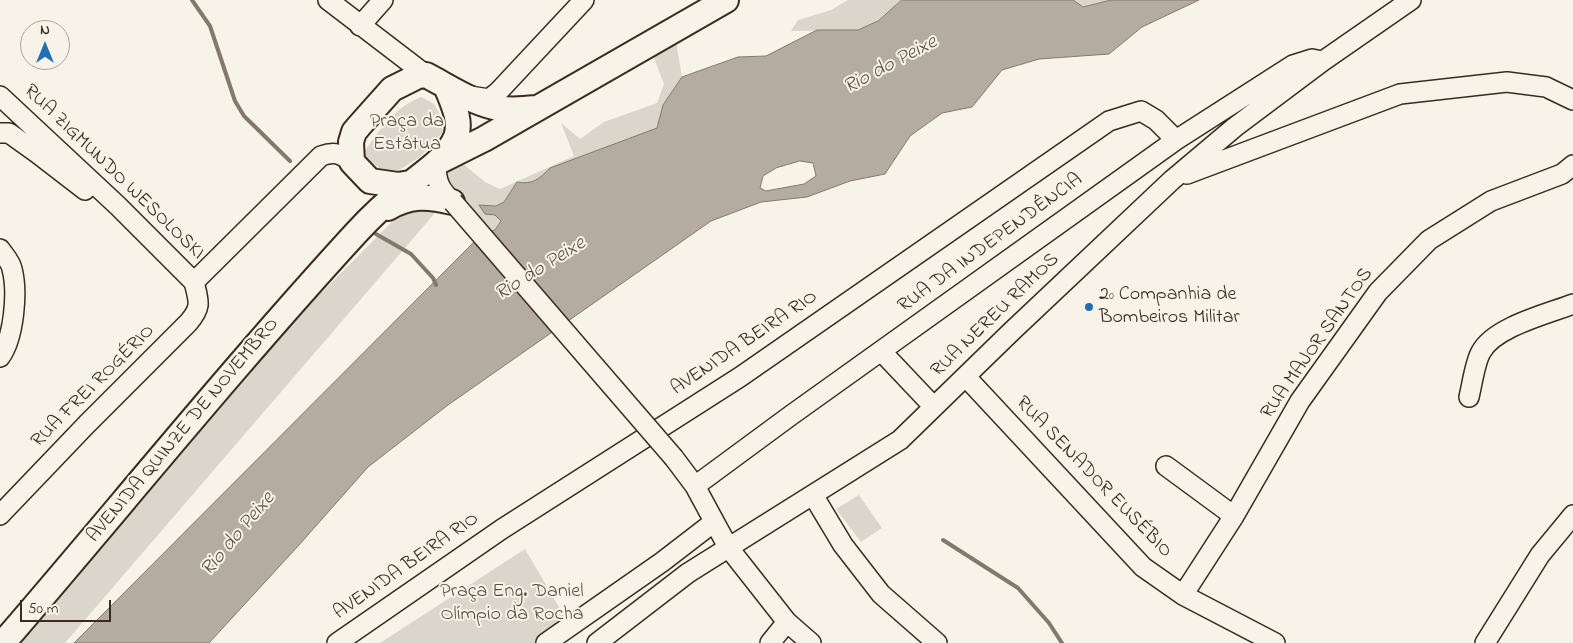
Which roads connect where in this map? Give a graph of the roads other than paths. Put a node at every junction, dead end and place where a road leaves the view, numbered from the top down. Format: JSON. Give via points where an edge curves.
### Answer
{"nodes":[{"id":1,"x":328,"y":0,"type":"edge"},
{"id":2,"x":383,"y":0,"type":"edge"},
{"id":3,"x":584,"y":0,"type":"edge"},
{"id":4,"x":726,"y":0,"type":"edge"},
{"id":5,"x":1411,"y":0,"type":"edge"},
{"id":6,"x":360,"y":26,"type":"junction"},
{"id":7,"x":403,"y":58,"type":"junction"},
{"id":8,"x":1323,"y":61,"type":"junction"},
{"id":9,"x":426,"y":75,"type":"junction"},
{"id":10,"x":392,"y":89,"type":"junction"},
{"id":11,"x":454,"y":91,"type":"junction"},
{"id":12,"x":0,"y":96,"type":"edge"},
{"id":13,"x":1573,"y":100,"type":"edge"},
{"id":14,"x":538,"y":108,"type":"junction"},
{"id":15,"x":0,"y":133,"type":"edge"},
{"id":16,"x":1176,"y":140,"type":"junction"},
{"id":17,"x":352,"y":162,"type":"junction"},
{"id":18,"x":438,"y":162,"type":"junction"},
{"id":19,"x":1573,"y":165,"type":"edge"},
{"id":20,"x":1172,"y":180,"type":"junction"},
{"id":21,"x":370,"y":182,"type":"junction"},
{"id":22,"x":410,"y":183,"type":"junction"},
{"id":23,"x":450,"y":199,"type":"junction"},
{"id":24,"x":118,"y":206,"type":"junction"},
{"id":25,"x":368,"y":221,"type":"junction"},
{"id":26,"x":0,"y":249,"type":"edge"},
{"id":27,"x":6,"y":267,"type":"edge"},
{"id":28,"x":194,"y":282,"type":"junction"},
{"id":29,"x":1573,"y":304,"type":"edge"},
{"id":30,"x":880,"y":350,"type":"junction"},
{"id":31,"x":0,"y":357,"type":"edge"},
{"id":32,"x":966,"y":377,"type":"junction"},
{"id":33,"x":1469,"y":397,"type":"dead end"},
{"id":34,"x":934,"y":407,"type":"junction"},
{"id":35,"x":1166,"y":466,"type":"dead end"},
{"id":36,"x":695,"y":486,"type":"junction"},
{"id":37,"x":813,"y":495,"type":"junction"},
{"id":38,"x":0,"y":514,"type":"edge"},
{"id":39,"x":1573,"y":515,"type":"edge"},
{"id":40,"x":1234,"y":516,"type":"junction"},
{"id":41,"x":714,"y":522,"type":"junction"},
{"id":42,"x":728,"y":547,"type":"junction"},
{"id":43,"x":1183,"y":595,"type":"junction"},
{"id":44,"x":787,"y":622,"type":"junction"},
{"id":45,"x":1254,"y":639,"type":"edge"},
{"id":46,"x":3,"y":643,"type":"edge"},
{"id":47,"x":337,"y":643,"type":"edge"},
{"id":48,"x":546,"y":643,"type":"edge"},
{"id":49,"x":596,"y":643,"type":"edge"},
{"id":50,"x":770,"y":643,"type":"edge"},
{"id":51,"x":811,"y":643,"type":"edge"},
{"id":52,"x":937,"y":643,"type":"edge"},
{"id":53,"x":1275,"y":643,"type":"edge"},
{"id":54,"x":1485,"y":643,"type":"edge"}],
"edges":[{"from":1,"to":6,"type":"street"},
{"from":2,"to":6,"type":"street"},
{"from":3,"to":11,"type":"street","via":[[489,99]]},
{"from":4,"to":14,"type":"main road"},
{"from":5,"to":8,"type":"street","name":"RUA NEREU RAMOS"},
{"from":6,"to":7,"type":"street"},
{"from":7,"to":9,"type":"street"},
{"from":7,"to":10,"type":"street"},
{"from":8,"to":16,"type":"street","name":"RUA DA INDEPENDÊNCIA","via":[[1312,59],[1293,65]]},
{"from":8,"to":20,"type":"street","name":"RUA NEREU RAMOS","via":[[1235,127]]},
{"from":9,"to":10,"type":"main road"},
{"from":9,"to":11,"type":"main road"},
{"from":10,"to":17,"type":"main road","via":[[354,132]]},
{"from":11,"to":14,"type":"main road","via":[[482,104],[505,109]]},
{"from":11,"to":18,"type":"main road","via":[[458,125],[455,138]]},
{"from":12,"to":24,"type":"street","name":"RUA ZIGMUNDO WESOLOSKI"},
{"from":13,"to":20,"type":"street","via":[[1546,87],[1507,82],[1400,94]]},
{"from":14,"to":18,"type":"main road"},
{"from":15,"to":24,"type":"street","via":[[9,133],[90,195]]},
{"from":16,"to":30,"type":"street","name":"RUA DA INDEPENDÊNCIA"},
{"from":16,"to":47,"type":"street","name":"AVENIDA BEIRA RIO","via":[[1156,120],[1141,112],[1109,121],[740,377],[502,529]]},
{"from":17,"to":21,"type":"main road"},
{"from":17,"to":28,"type":"street","via":[[336,153],[321,156]]},
{"from":18,"to":22,"type":"main road"},
{"from":18,"to":23,"type":"street","via":[[438,185]]},
{"from":19,"to":40,"type":"street","name":"RUA MAJOR SANTOS","via":[[1562,174],[1491,201],[1429,240],[1378,292],[1300,401]]},
{"from":20,"to":32,"type":"street","name":"RUA NEREU RAMOS"},
{"from":21,"to":22,"type":"main road"},
{"from":21,"to":25,"type":"main road","via":[[372,200]]},
{"from":22,"to":23,"type":"street"},
{"from":22,"to":25,"type":"main road","name":"AVENIDA QUINZE DE NOVEMBRO"},
{"from":23,"to":25,"type":"main road","via":[[426,196],[403,200]]},
{"from":23,"to":36,"type":"street","bridge":true},
{"from":24,"to":28,"type":"street","name":"RUA ZIGMUNDO WESOLOSKI"},
{"from":25,"to":46,"type":"main road","name":"AVENIDA QUINZE DE NOVEMBRO","via":[[233,372]]},
{"from":26,"to":27,"type":"street"},
{"from":27,"to":31,"type":"street","via":[[15,305],[5,350]]},
{"from":28,"to":38,"type":"street","name":"RUA FREI ROGÉRIO","via":[[199,302],[196,314],[188,324]]},
{"from":29,"to":33,"type":"street","via":[[1509,328],[1490,340],[1480,353]]},
{"from":30,"to":34,"type":"street"},
{"from":30,"to":36,"type":"street","name":"RUA DA INDEPENDÊNCIA"},
{"from":32,"to":34,"type":"street","name":"RUA NEREU RAMOS"},
{"from":32,"to":43,"type":"street","name":"RUA SENADOR EUSÉBIO","via":[[1143,567]]},
{"from":34,"to":37,"type":"street","name":"RUA NEREU RAMOS","via":[[900,440]]},
{"from":35,"to":40,"type":"street"},
{"from":36,"to":41,"type":"street"},
{"from":37,"to":42,"type":"street","name":"RUA NEREU RAMOS"},
{"from":37,"to":52,"type":"street","via":[[842,545],[881,594]]},
{"from":39,"to":54,"type":"street","via":[[1540,555]]},
{"from":40,"to":43,"type":"street","name":"RUA MAJOR SANTOS"},
{"from":41,"to":42,"type":"street"},
{"from":41,"to":48,"type":"street"},
{"from":42,"to":44,"type":"street"},
{"from":42,"to":49,"type":"street","name":"RUA NEREU RAMOS","via":[[688,572]]},
{"from":43,"to":45,"type":"street","name":"RUA SENADOR EUSÉBIO"},
{"from":44,"to":50,"type":"street"},
{"from":44,"to":51,"type":"street"},
{"from":45,"to":53,"type":"street","name":"RUA SENADOR EUSÉBIO"}]}
